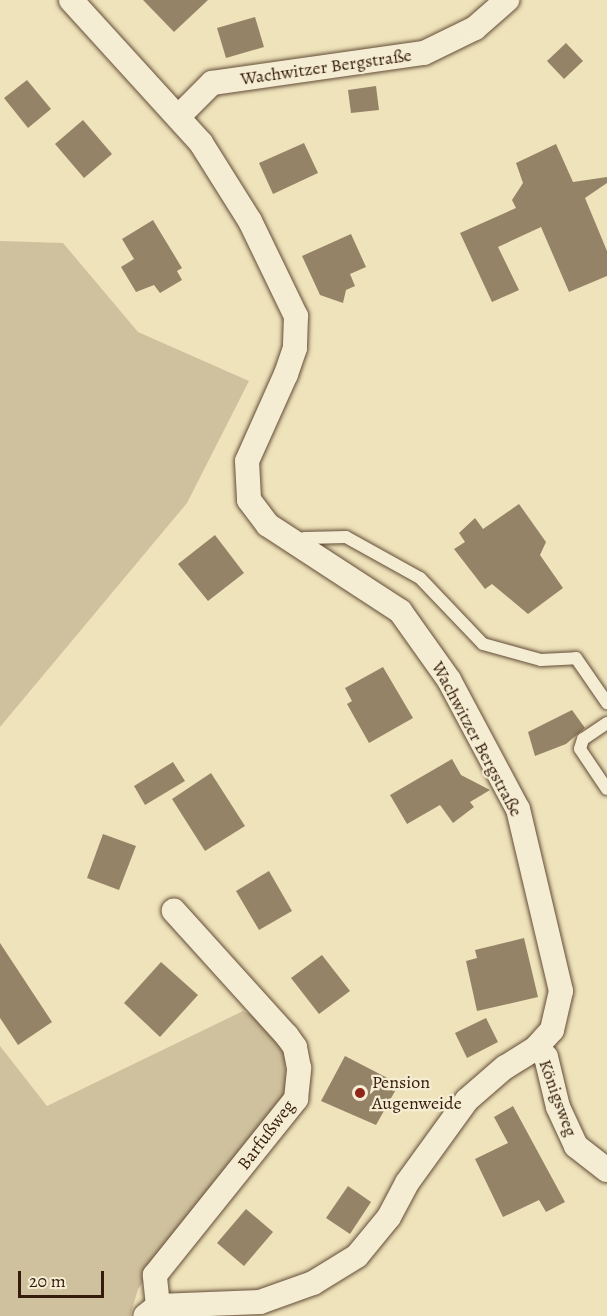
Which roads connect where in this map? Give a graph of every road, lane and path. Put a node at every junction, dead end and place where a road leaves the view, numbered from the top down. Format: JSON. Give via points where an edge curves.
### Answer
{"nodes":[{"id":1,"x":71,"y":0,"type":"edge"},
{"id":2,"x":507,"y":0,"type":"edge"},
{"id":3,"x":179,"y":116,"type":"junction"},
{"id":4,"x":299,"y":546,"type":"junction"},
{"id":5,"x":607,"y":703,"type":"edge"},
{"id":6,"x":607,"y":723,"type":"edge"},
{"id":7,"x":607,"y":789,"type":"edge"},
{"id":8,"x":174,"y":911,"type":"dead end"},
{"id":9,"x":536,"y":1048,"type":"junction"},
{"id":10,"x":607,"y":1170,"type":"edge"},
{"id":11,"x":151,"y":1311,"type":"edge"}],
"edges":[{"from":1,"to":3,"type":"street","name":"Wachwitzer Bergstraße"},
{"from":2,"to":3,"type":"street","name":"Wachwitzer Bergstraße","via":[[475,28],[424,53],[212,83]]},
{"from":3,"to":4,"type":"street","name":"Wachwitzer Bergstraße","via":[[250,221],[296,316],[295,348],[247,461],[249,500],[268,525]]},
{"from":4,"to":5,"type":"lane","via":[[305,538],[346,537],[420,578],[483,644],[541,660],[576,658]]},
{"from":4,"to":9,"type":"street","name":"Wachwitzer Bergstraße","via":[[359,580],[400,611],[449,680],[518,809],[561,991],[552,1030]]},
{"from":6,"to":7,"type":"lane","via":[[583,739],[580,749]]},
{"from":8,"to":11,"type":"street","name":"Barfußweg","via":[[287,1036],[295,1047],[299,1068],[296,1099],[155,1275]]},
{"from":9,"to":10,"type":"street","name":"Königsweg","via":[[546,1057],[558,1107],[576,1146]]},
{"from":9,"to":11,"type":"street","name":"Wachwitzer Bergstraße","via":[[505,1067],[467,1100],[407,1183],[389,1217],[357,1256],[313,1283],[260,1302]]}]}
